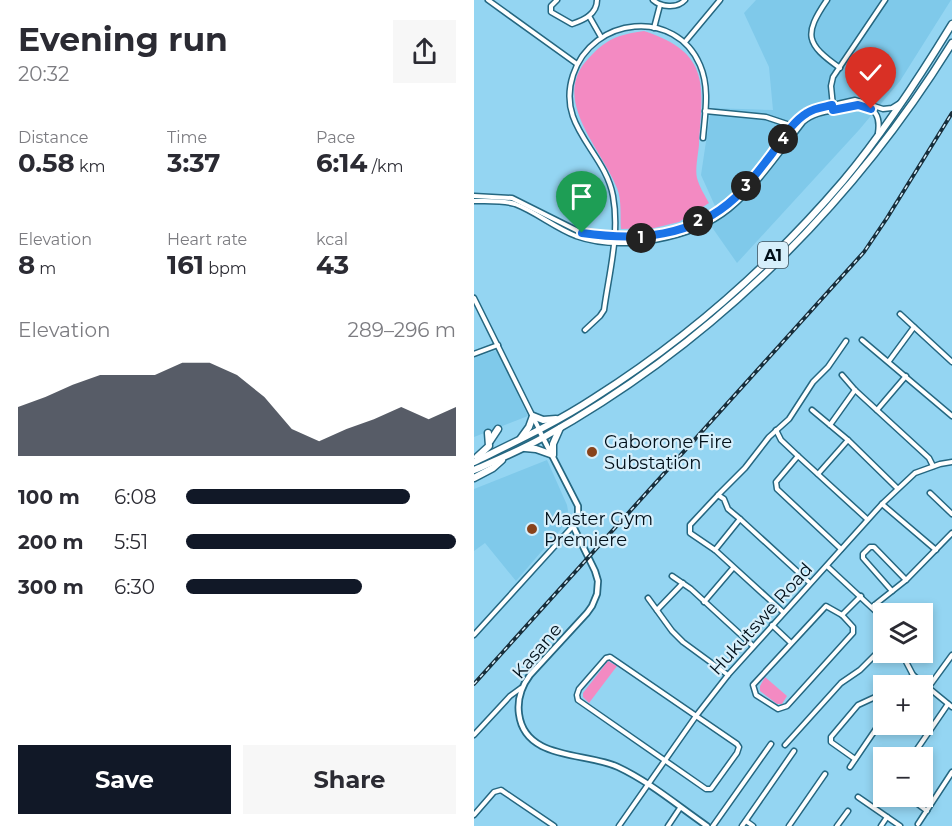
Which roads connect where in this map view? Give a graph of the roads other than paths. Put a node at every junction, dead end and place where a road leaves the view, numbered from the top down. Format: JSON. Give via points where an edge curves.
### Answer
{"nodes":[{"id":1,"x":557,"y":0,"type":"edge"},
{"id":2,"x":597,"y":0,"type":"edge"},
{"id":3,"x":653,"y":0,"type":"edge"},
{"id":4,"x":685,"y":0,"type":"edge"},
{"id":5,"x":720,"y":0,"type":"edge"},
{"id":6,"x":827,"y":0,"type":"edge"},
{"id":7,"x":885,"y":0,"type":"edge"},
{"id":8,"x":491,"y":1,"type":"edge"},
{"id":9,"x":660,"y":5,"type":"junction"},
{"id":10,"x":589,"y":16,"type":"junction"},
{"id":11,"x":952,"y":24,"type":"edge"},
{"id":12,"x":654,"y":28,"type":"junction"},
{"id":13,"x":601,"y":37,"type":"junction"},
{"id":14,"x":685,"y":42,"type":"junction"},
{"id":15,"x":952,"y":43,"type":"edge"},
{"id":16,"x":577,"y":64,"type":"junction"},
{"id":17,"x":840,"y":68,"type":"junction"},
{"id":18,"x":902,"y":102,"type":"junction"},
{"id":19,"x":833,"y":107,"type":"junction"},
{"id":20,"x":705,"y":111,"type":"junction"},
{"id":21,"x":793,"y":126,"type":"junction"},
{"id":22,"x":877,"y":137,"type":"junction"},
{"id":23,"x":703,"y":138,"type":"dead end"},
{"id":24,"x":474,"y":195,"type":"edge"},
{"id":25,"x":474,"y":201,"type":"edge"},
{"id":26,"x":615,"y":237,"type":"junction"},
{"id":27,"x":614,"y":242,"type":"junction"},
{"id":28,"x":474,"y":298,"type":"edge"},
{"id":29,"x":900,"y":314,"type":"dead end"},
{"id":30,"x":914,"y":327,"type":"junction"},
{"id":31,"x":585,"y":330,"type":"dead end"},
{"id":32,"x":862,"y":340,"type":"dead end"},
{"id":33,"x":846,"y":341,"type":"dead end"},
{"id":34,"x":498,"y":345,"type":"junction"},
{"id":35,"x":474,"y":354,"type":"edge"},
{"id":36,"x":889,"y":361,"type":"junction"},
{"id":37,"x":952,"y":362,"type":"edge"},
{"id":38,"x":842,"y":375,"type":"dead end"},
{"id":39,"x":906,"y":376,"type":"junction"},
{"id":40,"x":855,"y":390,"type":"junction"},
{"id":41,"x":812,"y":410,"type":"dead end"},
{"id":42,"x":877,"y":410,"type":"junction"},
{"id":43,"x":532,"y":416,"type":"junction"},
{"id":44,"x":952,"y":416,"type":"edge"},
{"id":45,"x":562,"y":418,"type":"junction"},
{"id":46,"x":830,"y":425,"type":"junction"},
{"id":47,"x":560,"y":427,"type":"junction"},
{"id":48,"x":498,"y":429,"type":"dead end"},
{"id":49,"x":539,"y":430,"type":"junction"},
{"id":50,"x":776,"y":430,"type":"junction"},
{"id":51,"x":488,"y":433,"type":"dead end"},
{"id":52,"x":543,"y":437,"type":"junction"},
{"id":53,"x":520,"y":439,"type":"junction"},
{"id":54,"x":848,"y":440,"type":"junction"},
{"id":55,"x":490,"y":442,"type":"junction"},
{"id":56,"x":523,"y":448,"type":"junction"},
{"id":57,"x":506,"y":455,"type":"junction"},
{"id":58,"x":553,"y":455,"type":"junction"},
{"id":59,"x":798,"y":456,"type":"junction"},
{"id":60,"x":474,"y":461,"type":"edge"},
{"id":61,"x":952,"y":462,"type":"edge"},
{"id":62,"x":933,"y":466,"type":"junction"},
{"id":63,"x":474,"y":471,"type":"edge"},
{"id":64,"x":818,"y":474,"type":"junction"},
{"id":65,"x":474,"y":478,"type":"edge"},
{"id":66,"x":897,"y":488,"type":"junction"},
{"id":67,"x":930,"y":493,"type":"dead end"},
{"id":68,"x":718,"y":495,"type":"junction"},
{"id":69,"x":882,"y":504,"type":"junction"},
{"id":70,"x":952,"y":514,"type":"edge"},
{"id":71,"x":740,"y":519,"type":"junction"},
{"id":72,"x":867,"y":519,"type":"junction"},
{"id":73,"x":573,"y":526,"type":"junction"},
{"id":74,"x":952,"y":533,"type":"edge"},
{"id":75,"x":841,"y":549,"type":"junction"},
{"id":76,"x":715,"y":550,"type":"junction"},
{"id":77,"x":936,"y":550,"type":"junction"},
{"id":78,"x":827,"y":566,"type":"junction"},
{"id":79,"x":733,"y":567,"type":"junction"},
{"id":80,"x":672,"y":576,"type":"dead end"},
{"id":81,"x":906,"y":579,"type":"junction"},
{"id":82,"x":683,"y":583,"type":"junction"},
{"id":83,"x":810,"y":583,"type":"junction"},
{"id":84,"x":892,"y":591,"type":"junction"},
{"id":85,"x":861,"y":596,"type":"junction"},
{"id":86,"x":648,"y":598,"type":"dead end"},
{"id":87,"x":704,"y":602,"type":"junction"},
{"id":88,"x":872,"y":608,"type":"joint"},
{"id":89,"x":657,"y":610,"type":"junction"},
{"id":90,"x":783,"y":612,"type":"junction"},
{"id":91,"x":842,"y":615,"type":"junction"},
{"id":92,"x":772,"y":625,"type":"junction"},
{"id":93,"x":474,"y":635,"type":"edge"},
{"id":94,"x":791,"y":643,"type":"junction"},
{"id":95,"x":753,"y":646,"type":"junction"},
{"id":96,"x":952,"y":655,"type":"edge"},
{"id":97,"x":873,"y":657,"type":"edge"},
{"id":98,"x":907,"y":663,"type":"edge"},
{"id":99,"x":728,"y":675,"type":"junction"},
{"id":100,"x":913,"y":675,"type":"edge"},
{"id":101,"x":933,"y":681,"type":"edge"},
{"id":102,"x":521,"y":688,"type":"junction"},
{"id":103,"x":933,"y":692,"type":"edge"},
{"id":104,"x":873,"y":698,"type":"edge"},
{"id":105,"x":950,"y":705,"type":"edge"},
{"id":106,"x":696,"y":716,"type":"junction"},
{"id":107,"x":873,"y":733,"type":"edge"},
{"id":108,"x":474,"y":735,"type":"edge"},
{"id":109,"x":771,"y":744,"type":"dead end"},
{"id":110,"x":785,"y":745,"type":"dead end"},
{"id":111,"x":919,"y":747,"type":"edge"},
{"id":112,"x":794,"y":751,"type":"dead end"},
{"id":113,"x":855,"y":759,"type":"junction"},
{"id":114,"x":665,"y":761,"type":"junction"},
{"id":115,"x":850,"y":767,"type":"dead end"},
{"id":116,"x":952,"y":772,"type":"edge"},
{"id":117,"x":825,"y":774,"type":"dead end"},
{"id":118,"x":648,"y":785,"type":"junction"},
{"id":119,"x":858,"y":797,"type":"dead end"},
{"id":120,"x":922,"y":807,"type":"edge"},
{"id":121,"x":680,"y":808,"type":"junction"},
{"id":122,"x":848,"y":811,"type":"dead end"},
{"id":123,"x":927,"y":811,"type":"junction"},
{"id":124,"x":474,"y":815,"type":"edge"},
{"id":125,"x":887,"y":817,"type":"junction"},
{"id":126,"x":746,"y":821,"type":"junction"},
{"id":127,"x":918,"y":824,"type":"dead end"},
{"id":128,"x":554,"y":826,"type":"edge"},
{"id":129,"x":619,"y":826,"type":"edge"},
{"id":130,"x":668,"y":826,"type":"edge"},
{"id":131,"x":707,"y":826,"type":"edge"},
{"id":132,"x":713,"y":826,"type":"edge"},
{"id":133,"x":742,"y":826,"type":"edge"},
{"id":134,"x":753,"y":826,"type":"edge"},
{"id":135,"x":789,"y":826,"type":"edge"},
{"id":136,"x":837,"y":826,"type":"edge"},
{"id":137,"x":881,"y":826,"type":"edge"},
{"id":138,"x":900,"y":826,"type":"edge"}],
"edges":[{"from":1,"to":10,"type":"street","via":[[550,11],[570,24]]},
{"from":2,"to":10,"type":"street","via":[[596,9]]},
{"from":3,"to":9,"type":"street"},
{"from":4,"to":9,"type":"street","via":[[677,5]]},
{"from":5,"to":14,"type":"street"},
{"from":6,"to":17,"type":"street","via":[[813,24],[811,36],[815,48]]},
{"from":7,"to":17,"type":"street"},
{"from":8,"to":16,"type":"street"},
{"from":9,"to":12,"type":"street"},
{"from":10,"to":13,"type":"street"},
{"from":11,"to":18,"type":"highway","number":"A1"},
{"from":12,"to":13,"type":"street","via":[[624,28]]},
{"from":12,"to":14,"type":"street"},
{"from":13,"to":16,"type":"street"},
{"from":14,"to":20,"type":"street","via":[[703,73]]},
{"from":15,"to":47,"type":"highway","number":"A1","via":[[896,127],[795,245],[735,302],[663,360]]},
{"from":16,"to":26,"type":"street","via":[[570,87],[571,113],[608,180],[615,210]]},
{"from":17,"to":19,"type":"street","via":[[831,81]]},
{"from":18,"to":19,"type":"street","via":[[887,109],[862,101]]},
{"from":18,"to":22,"type":"highway","number":"A1"},
{"from":19,"to":21,"type":"street","via":[[807,113]]},
{"from":19,"to":22,"type":"street","via":[[858,105],[871,109],[879,122]]},
{"from":19,"to":27,"type":"street","via":[[803,122],[742,197],[719,216],[663,238]]},
{"from":20,"to":21,"type":"street","via":[[766,117]]},
{"from":20,"to":23,"type":"street"},
{"from":21,"to":26,"type":"street","via":[[742,191],[718,211],[655,236]]},
{"from":22,"to":45,"type":"highway","number":"A1","via":[[811,217],[732,293],[665,348]]},
{"from":24,"to":26,"type":"street","via":[[512,198],[576,231]]},
{"from":25,"to":27,"type":"street","via":[[515,204],[574,235]]},
{"from":26,"to":27,"type":"street"},
{"from":27,"to":31,"type":"street","via":[[604,310]]},
{"from":28,"to":34,"type":"street"},
{"from":29,"to":30,"type":"street"},
{"from":30,"to":36,"type":"street"},
{"from":30,"to":37,"type":"street"},
{"from":32,"to":36,"type":"street"},
{"from":33,"to":50,"type":"street","via":[[789,419]]},
{"from":34,"to":35,"type":"street"},
{"from":34,"to":43,"type":"street"},
{"from":36,"to":39,"type":"street"},
{"from":38,"to":40,"type":"street"},
{"from":39,"to":42,"type":"street"},
{"from":39,"to":44,"type":"street"},
{"from":40,"to":42,"type":"street"},
{"from":40,"to":46,"type":"street"},
{"from":41,"to":46,"type":"street"},
{"from":42,"to":62,"type":"street"},
{"from":43,"to":45,"type":"highway","via":[[543,420]]},
{"from":43,"to":49,"type":"street"},
{"from":43,"to":53,"type":"highway"},
{"from":45,"to":49,"type":"highway","number":"A1"},
{"from":46,"to":54,"type":"street"},
{"from":47,"to":52,"type":"highway","number":"A1"},
{"from":47,"to":58,"type":"highway"},
{"from":48,"to":55,"type":"highway"},
{"from":49,"to":52,"type":"street","name":"Kasane"},
{"from":49,"to":53,"type":"highway","number":"A1"},
{"from":50,"to":59,"type":"street"},
{"from":50,"to":68,"type":"street"},
{"from":51,"to":55,"type":"highway"},
{"from":52,"to":56,"type":"highway","number":"A1"},
{"from":52,"to":58,"type":"street","name":"Kasane"},
{"from":53,"to":60,"type":"highway","number":"A1"},
{"from":54,"to":64,"type":"street"},
{"from":54,"to":66,"type":"street"},
{"from":55,"to":60,"type":"highway"},
{"from":56,"to":57,"type":"highway","number":"A1"},
{"from":56,"to":58,"type":"highway"},
{"from":57,"to":63,"type":"highway","number":"A1"},
{"from":57,"to":65,"type":"highway"},
{"from":58,"to":73,"type":"street","name":"Kasane","via":[[578,506],[578,519]]},
{"from":59,"to":64,"type":"street"},
{"from":59,"to":75,"type":"street","via":[[777,482],[777,489]]},
{"from":61,"to":62,"type":"street","name":"Hukutswe Road"},
{"from":62,"to":66,"type":"street","name":"Hukutswe Road","via":[[915,473]]},
{"from":64,"to":72,"type":"street"},
{"from":66,"to":69,"type":"street","name":"Hukutswe Road"},
{"from":67,"to":70,"type":"street"},
{"from":68,"to":71,"type":"street"},
{"from":68,"to":76,"type":"street","via":[[688,528]]},
{"from":69,"to":72,"type":"street","name":"Hukutswe Road"},
{"from":69,"to":77,"type":"street"},
{"from":71,"to":76,"type":"street"},
{"from":71,"to":83,"type":"street"},
{"from":72,"to":75,"type":"street","name":"Hukutswe Road"},
{"from":73,"to":93,"type":"street"},
{"from":73,"to":102,"type":"street","name":"Kasane","via":[[595,571],[597,594],[587,613]]},
{"from":74,"to":77,"type":"street"},
{"from":75,"to":78,"type":"street","name":"Hukutswe Road"},
{"from":76,"to":79,"type":"street"},
{"from":77,"to":81,"type":"street"},
{"from":78,"to":83,"type":"street","name":"Hukutswe Road"},
{"from":78,"to":85,"type":"street"},
{"from":79,"to":87,"type":"street"},
{"from":79,"to":90,"type":"street"},
{"from":80,"to":82,"type":"street"},
{"from":81,"to":84,"type":"street"},
{"from":81,"to":84,"type":"street","via":[[870,547],[863,559]]},
{"from":82,"to":87,"type":"street"},
{"from":82,"to":89,"type":"street"},
{"from":83,"to":90,"type":"street","name":"Hukutswe Road"},
{"from":84,"to":88,"type":"street"},
{"from":85,"to":88,"type":"street"},
{"from":85,"to":91,"type":"street"},
{"from":86,"to":89,"type":"street"},
{"from":87,"to":95,"type":"street"},
{"from":89,"to":99,"type":"street","via":[[683,642]]},
{"from":90,"to":92,"type":"street","name":"Hukutswe Road"},
{"from":91,"to":94,"type":"street","via":[[829,607],[822,608]]},
{"from":91,"to":94,"type":"street","via":[[853,627],[853,633],[787,706],[778,709],[756,695],[753,685]]},
{"from":92,"to":94,"type":"street"},
{"from":92,"to":95,"type":"street","name":"Hukutswe Road"},
{"from":95,"to":99,"type":"street","name":"Hukutswe Road"},
{"from":96,"to":101,"type":"street"},
{"from":97,"to":110,"type":"street","via":[[833,691]]},
{"from":98,"to":100,"type":"street"},
{"from":99,"to":106,"type":"street","name":"Hukutswe Road"},
{"from":102,"to":108,"type":"street"},
{"from":102,"to":118,"type":"street","name":"Kasane","via":[[520,720],[539,744],[565,755],[616,766]]},
{"from":103,"to":105,"type":"street"},
{"from":104,"to":113,"type":"street","via":[[858,705],[831,737],[831,742]]},
{"from":105,"to":111,"type":"street"},
{"from":106,"to":114,"type":"street","name":"Hukutswe Road"},
{"from":106,"to":114,"type":"street","via":[[739,747],[713,788],[709,790]]},
{"from":106,"to":114,"type":"street","via":[[610,657],[579,689],[578,700]]},
{"from":107,"to":113,"type":"street"},
{"from":109,"to":132,"type":"street"},
{"from":112,"to":126,"type":"street"},
{"from":113,"to":115,"type":"street"},
{"from":114,"to":118,"type":"street","name":"Hukutswe Road"},
{"from":116,"to":123,"type":"street"},
{"from":117,"to":135,"type":"street"},
{"from":118,"to":121,"type":"street","name":"Kasane"},
{"from":118,"to":129,"type":"street","name":"Hukutswe Road"},
{"from":119,"to":125,"type":"street"},
{"from":120,"to":123,"type":"street"},
{"from":121,"to":130,"type":"street"},
{"from":121,"to":131,"type":"street","name":"Kasane"},
{"from":122,"to":136,"type":"street"},
{"from":123,"to":127,"type":"street"},
{"from":124,"to":128,"type":"street","via":[[494,792],[501,790]]},
{"from":125,"to":137,"type":"street"},
{"from":125,"to":138,"type":"street"},
{"from":126,"to":133,"type":"street"},
{"from":126,"to":134,"type":"street"}]}
